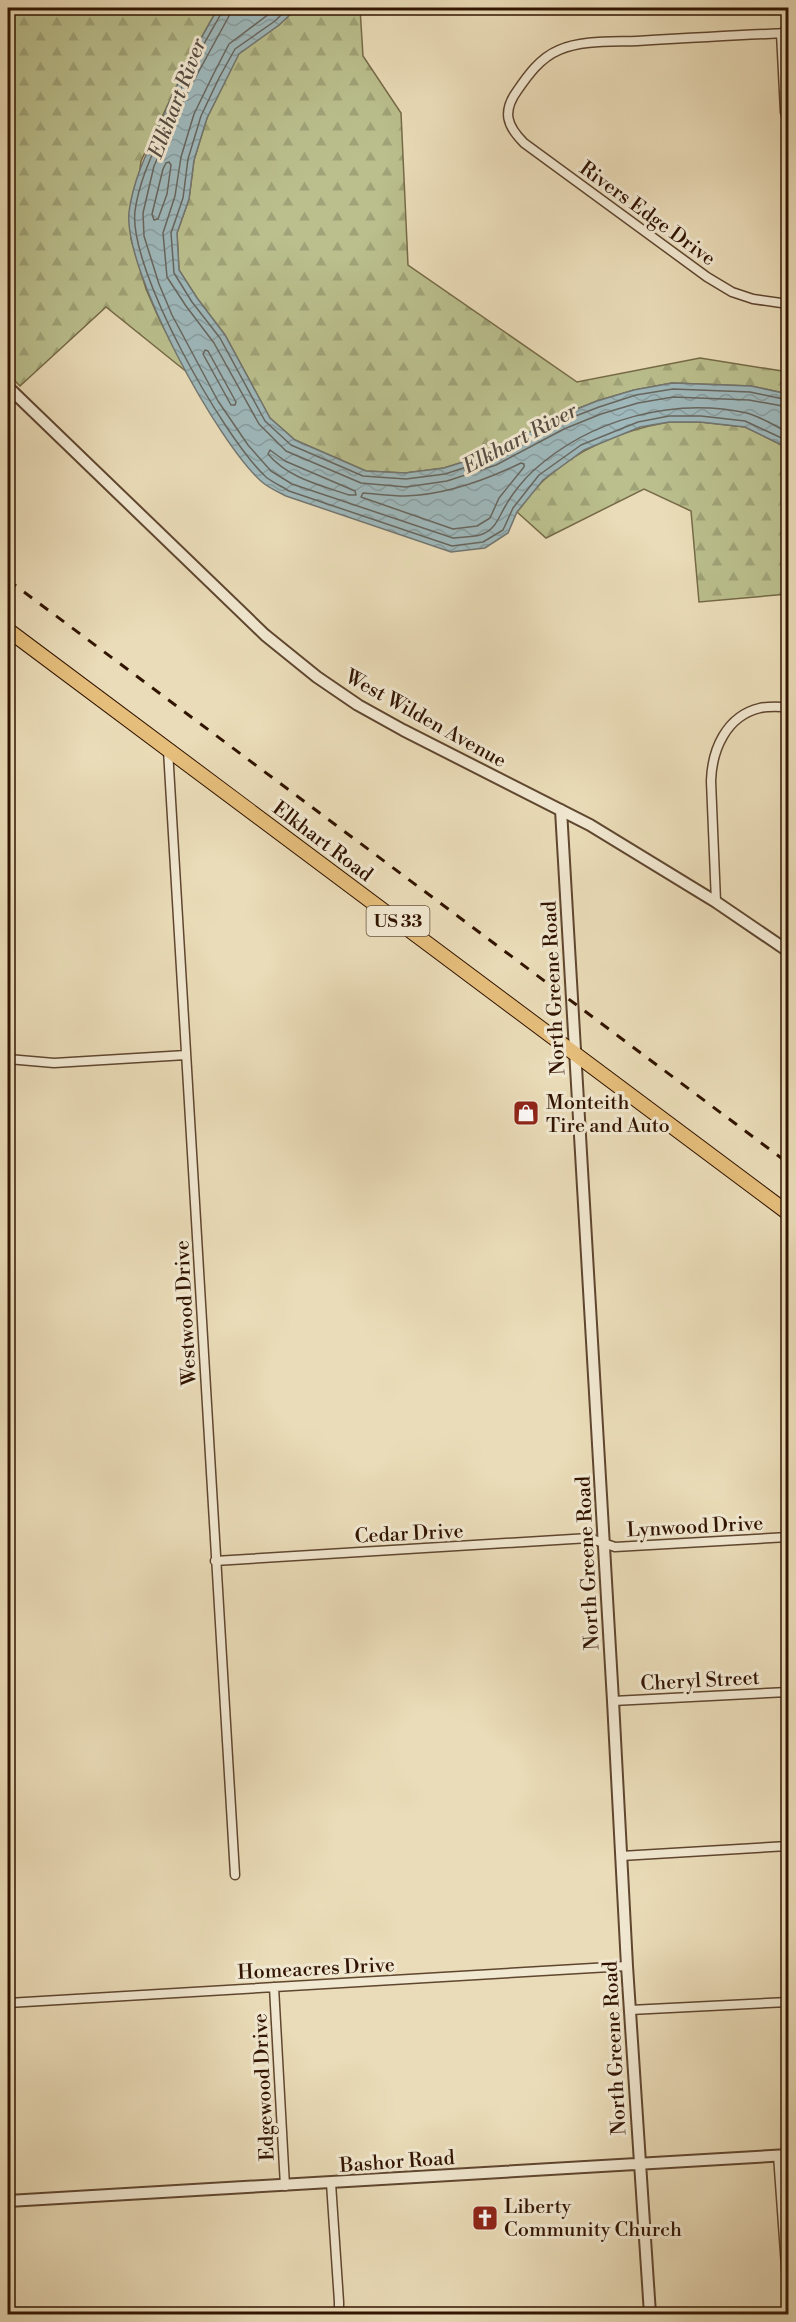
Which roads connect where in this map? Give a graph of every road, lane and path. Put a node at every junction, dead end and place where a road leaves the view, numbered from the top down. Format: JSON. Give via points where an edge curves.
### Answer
{"nodes":[{"id":1,"x":785,"y":33,"type":"edge"},
{"id":2,"x":789,"y":120,"type":"edge"},
{"id":3,"x":789,"y":304,"type":"edge"},
{"id":4,"x":8,"y":387,"type":"edge"},
{"id":5,"x":8,"y":630,"type":"edge"},
{"id":6,"x":789,"y":707,"type":"edge"},
{"id":7,"x":168,"y":750,"type":"junction"},
{"id":8,"x":561,"y":810,"type":"junction"},
{"id":9,"x":716,"y":902,"type":"junction"},
{"id":10,"x":789,"y":951,"type":"edge"},
{"id":11,"x":574,"y":1052,"type":"junction"},
{"id":12,"x":186,"y":1055,"type":"junction"},
{"id":13,"x":8,"y":1059,"type":"edge"},
{"id":14,"x":789,"y":1213,"type":"edge"},
{"id":15,"x":789,"y":1537,"type":"edge"},
{"id":16,"x":604,"y":1543,"type":"junction"},
{"id":17,"x":215,"y":1561,"type":"junction"},
{"id":18,"x":789,"y":1692,"type":"edge"},
{"id":19,"x":614,"y":1701,"type":"junction"},
{"id":20,"x":789,"y":1846,"type":"edge"},
{"id":21,"x":621,"y":1856,"type":"junction"},
{"id":22,"x":235,"y":1875,"type":"dead end"},
{"id":23,"x":627,"y":1966,"type":"junction"},
{"id":24,"x":274,"y":1987,"type":"junction"},
{"id":25,"x":789,"y":2001,"type":"edge"},
{"id":26,"x":8,"y":2003,"type":"edge"},
{"id":27,"x":630,"y":2010,"type":"junction"},
{"id":28,"x":783,"y":2155,"type":"edge"},
{"id":29,"x":639,"y":2163,"type":"junction"},
{"id":30,"x":331,"y":2183,"type":"junction"},
{"id":31,"x":285,"y":2186,"type":"junction"},
{"id":32,"x":8,"y":2201,"type":"edge"},
{"id":33,"x":789,"y":2295,"type":"edge"},
{"id":34,"x":339,"y":2314,"type":"edge"},
{"id":35,"x":650,"y":2314,"type":"edge"}],
"edges":[{"from":1,"to":2,"type":"street","via":[[785,112]]},
{"from":1,"to":3,"type":"street","name":"Rivers Edge Drive","via":[[560,49],[537,65],[520,87],[510,101],[508,118],[513,132],[524,143],[706,277],[753,299]]},
{"from":4,"to":8,"type":"street","name":"West Wilden Avenue","via":[[265,634],[317,677],[403,730]]},
{"from":5,"to":7,"type":"highway","name":"Elkhart Road","number":"US 33"},
{"from":6,"to":9,"type":"street","via":[[760,708],[746,714],[727,729],[715,752],[711,781]]},
{"from":7,"to":11,"type":"highway","name":"Elkhart Road","number":"US 33"},
{"from":7,"to":12,"type":"street","name":"Westwood Drive"},
{"from":8,"to":9,"type":"street","name":"West Wilden Avenue"},
{"from":8,"to":11,"type":"street","name":"North Greene Road"},
{"from":9,"to":10,"type":"street","name":"West Wilden Avenue"},
{"from":11,"to":14,"type":"highway","name":"Elkhart Road","number":"US 33"},
{"from":11,"to":16,"type":"street","name":"North Greene Road"},
{"from":12,"to":13,"type":"street","via":[[54,1063]]},
{"from":12,"to":17,"type":"street","name":"Westwood Drive"},
{"from":15,"to":16,"type":"street","name":"Lynwood Drive","via":[[615,1547]]},
{"from":16,"to":17,"type":"street","name":"Cedar Drive","via":[[589,1538]]},
{"from":16,"to":19,"type":"street","name":"North Greene Road"},
{"from":17,"to":22,"type":"street","name":"Westwood Drive"},
{"from":18,"to":19,"type":"street","name":"Cheryl Street"},
{"from":19,"to":21,"type":"street","name":"North Greene Road"},
{"from":20,"to":21,"type":"street"},
{"from":21,"to":23,"type":"street","name":"North Greene Road"},
{"from":23,"to":24,"type":"street","name":"Homeacres Drive"},
{"from":23,"to":27,"type":"street","name":"North Greene Road"},
{"from":24,"to":26,"type":"street","name":"Homeacres Drive"},
{"from":24,"to":31,"type":"street","name":"Edgewood Drive"},
{"from":25,"to":27,"type":"street"},
{"from":27,"to":29,"type":"street","name":"North Greene Road"},
{"from":28,"to":29,"type":"street","name":"Bashor Road"},
{"from":28,"to":33,"type":"street"},
{"from":29,"to":30,"type":"street","name":"Bashor Road"},
{"from":29,"to":35,"type":"street","name":"North Greene Road"},
{"from":30,"to":31,"type":"street","name":"Bashor Road"},
{"from":30,"to":34,"type":"street"},
{"from":31,"to":32,"type":"street","name":"Bashor Road"}]}
